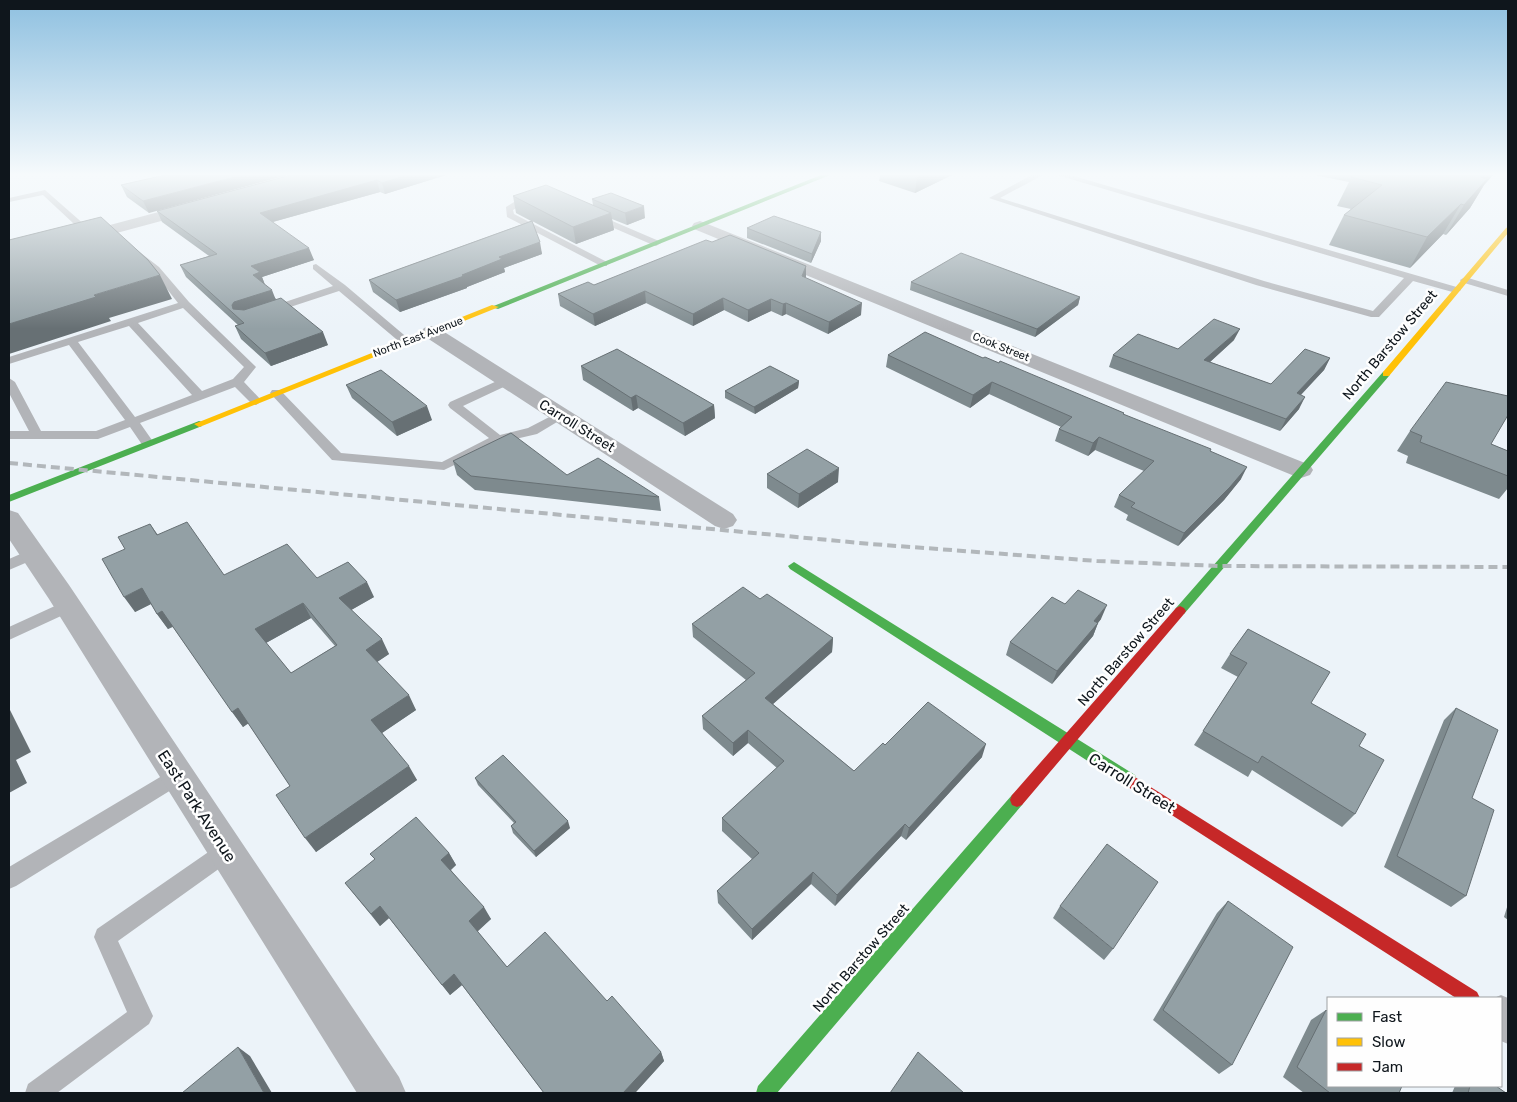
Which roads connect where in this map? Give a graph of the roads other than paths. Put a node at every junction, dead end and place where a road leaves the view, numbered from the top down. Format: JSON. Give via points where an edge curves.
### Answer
{"nodes":[{"id":1,"x":82,"y":226,"type":"edge"},
{"id":2,"x":136,"y":226,"type":"edge"},
{"id":3,"x":532,"y":226,"type":"edge"},
{"id":4,"x":618,"y":226,"type":"edge"},
{"id":5,"x":699,"y":226,"type":"edge"},
{"id":6,"x":701,"y":226,"type":"edge"},
{"id":7,"x":1082,"y":226,"type":"edge"},
{"id":8,"x":1239,"y":226,"type":"edge"},
{"id":9,"x":1508,"y":229,"type":"edge"},
{"id":10,"x":91,"y":235,"type":"junction"},
{"id":11,"x":656,"y":243,"type":"junction"},
{"id":12,"x":131,"y":247,"type":"edge"},
{"id":13,"x":14,"y":254,"type":"edge"},
{"id":14,"x":604,"y":264,"type":"junction"},
{"id":15,"x":316,"y":266,"type":"dead end"},
{"id":16,"x":1411,"y":276,"type":"junction"},
{"id":17,"x":1465,"y":280,"type":"junction"},
{"id":18,"x":341,"y":287,"type":"junction"},
{"id":19,"x":1456,"y":290,"type":"junction"},
{"id":20,"x":1508,"y":293,"type":"edge"},
{"id":21,"x":185,"y":304,"type":"junction"},
{"id":22,"x":262,"y":313,"type":"edge"},
{"id":23,"x":130,"y":321,"type":"junction"},
{"id":24,"x":431,"y":332,"type":"junction"},
{"id":25,"x":71,"y":341,"type":"junction"},
{"id":26,"x":406,"y":342,"type":"junction"},
{"id":27,"x":9,"y":361,"type":"edge"},
{"id":28,"x":506,"y":381,"type":"junction"},
{"id":29,"x":9,"y":382,"type":"edge"},
{"id":30,"x":237,"y":382,"type":"junction"},
{"id":31,"x":276,"y":393,"type":"junction"},
{"id":32,"x":200,"y":396,"type":"junction"},
{"id":33,"x":256,"y":401,"type":"junction"},
{"id":34,"x":561,"y":416,"type":"junction"},
{"id":35,"x":132,"y":422,"type":"junction"},
{"id":36,"x":9,"y":435,"type":"edge"},
{"id":37,"x":37,"y":435,"type":"junction"},
{"id":38,"x":498,"y":439,"type":"junction"},
{"id":39,"x":148,"y":443,"type":"junction"},
{"id":40,"x":1301,"y":470,"type":"junction"},
{"id":41,"x":9,"y":499,"type":"edge"},
{"id":42,"x":9,"y":519,"type":"edge"},
{"id":43,"x":724,"y":520,"type":"dead end"},
{"id":44,"x":21,"y":559,"type":"edge"},
{"id":45,"x":794,"y":566,"type":"dead end"},
{"id":46,"x":68,"y":606,"type":"junction"},
{"id":47,"x":9,"y":634,"type":"edge"},
{"id":48,"x":1068,"y":742,"type":"junction"},
{"id":49,"x":177,"y":776,"type":"junction"},
{"id":50,"x":227,"y":851,"type":"junction"},
{"id":51,"x":9,"y":879,"type":"edge"},
{"id":52,"x":1469,"y":997,"type":"edge"},
{"id":53,"x":37,"y":1093,"type":"edge"},
{"id":54,"x":383,"y":1093,"type":"edge"},
{"id":55,"x":764,"y":1093,"type":"edge"}],
"edges":[{"from":1,"to":10,"type":"lane"},
{"from":2,"to":10,"type":"street","via":[[115,233]]},
{"from":3,"to":14,"type":"lane"},
{"from":4,"to":11,"type":"lane"},
{"from":5,"to":11,"type":"street","name":"North East Avenue"},
{"from":6,"to":40,"type":"street","name":"Cook Street"},
{"from":7,"to":16,"type":"lane","via":[[1260,283],[1375,315]]},
{"from":8,"to":16,"type":"lane"},
{"from":9,"to":17,"type":"street","name":"North Barstow Street"},
{"from":10,"to":13,"type":"street"},
{"from":11,"to":14,"type":"street","name":"North East Avenue"},
{"from":12,"to":21,"type":"lane","via":[[156,269]]},
{"from":14,"to":24,"type":"street","name":"North East Avenue"},
{"from":15,"to":18,"type":"lane"},
{"from":16,"to":19,"type":"lane"},
{"from":17,"to":19,"type":"street","name":"North Barstow Street"},
{"from":17,"to":20,"type":"lane"},
{"from":18,"to":22,"type":"lane"},
{"from":18,"to":26,"type":"lane"},
{"from":19,"to":40,"type":"street","name":"North Barstow Street"},
{"from":21,"to":23,"type":"lane"},
{"from":21,"to":30,"type":"lane","via":[[250,367]]},
{"from":23,"to":25,"type":"lane"},
{"from":23,"to":32,"type":"lane"},
{"from":24,"to":26,"type":"street","name":"North East Avenue"},
{"from":24,"to":28,"type":"street","name":"Carroll Street"},
{"from":25,"to":27,"type":"lane"},
{"from":25,"to":35,"type":"lane"},
{"from":26,"to":31,"type":"street","name":"North East Avenue"},
{"from":28,"to":34,"type":"street","name":"Carroll Street"},
{"from":28,"to":38,"type":"lane","via":[[454,406]]},
{"from":29,"to":37,"type":"lane"},
{"from":30,"to":32,"type":"lane"},
{"from":30,"to":33,"type":"lane"},
{"from":31,"to":33,"type":"street","name":"North East Avenue"},
{"from":31,"to":38,"type":"lane","via":[[337,457],[444,466]]},
{"from":32,"to":35,"type":"lane"},
{"from":33,"to":39,"type":"street","name":"North East Avenue"},
{"from":34,"to":38,"type":"lane","via":[[532,431]]},
{"from":34,"to":43,"type":"street","name":"Carroll Street"},
{"from":35,"to":37,"type":"lane","via":[[98,435]]},
{"from":35,"to":39,"type":"lane"},
{"from":36,"to":37,"type":"lane"},
{"from":39,"to":41,"type":"street","name":"North East Avenue"},
{"from":40,"to":48,"type":"street","name":"North Barstow Street"},
{"from":42,"to":44,"type":"street","name":"East Park Avenue"},
{"from":44,"to":46,"type":"street","name":"East Park Avenue"},
{"from":45,"to":48,"type":"street","name":"Carroll Street"},
{"from":46,"to":47,"type":"lane"},
{"from":46,"to":49,"type":"street","name":"East Park Avenue"},
{"from":48,"to":52,"type":"street","name":"Carroll Street"},
{"from":48,"to":55,"type":"street","name":"North Barstow Street"},
{"from":49,"to":50,"type":"street","name":"East Park Avenue"},
{"from":49,"to":51,"type":"lane"},
{"from":50,"to":53,"type":"lane","via":[[106,937],[141,1016]]},
{"from":50,"to":54,"type":"street","name":"East Park Avenue"}]}
